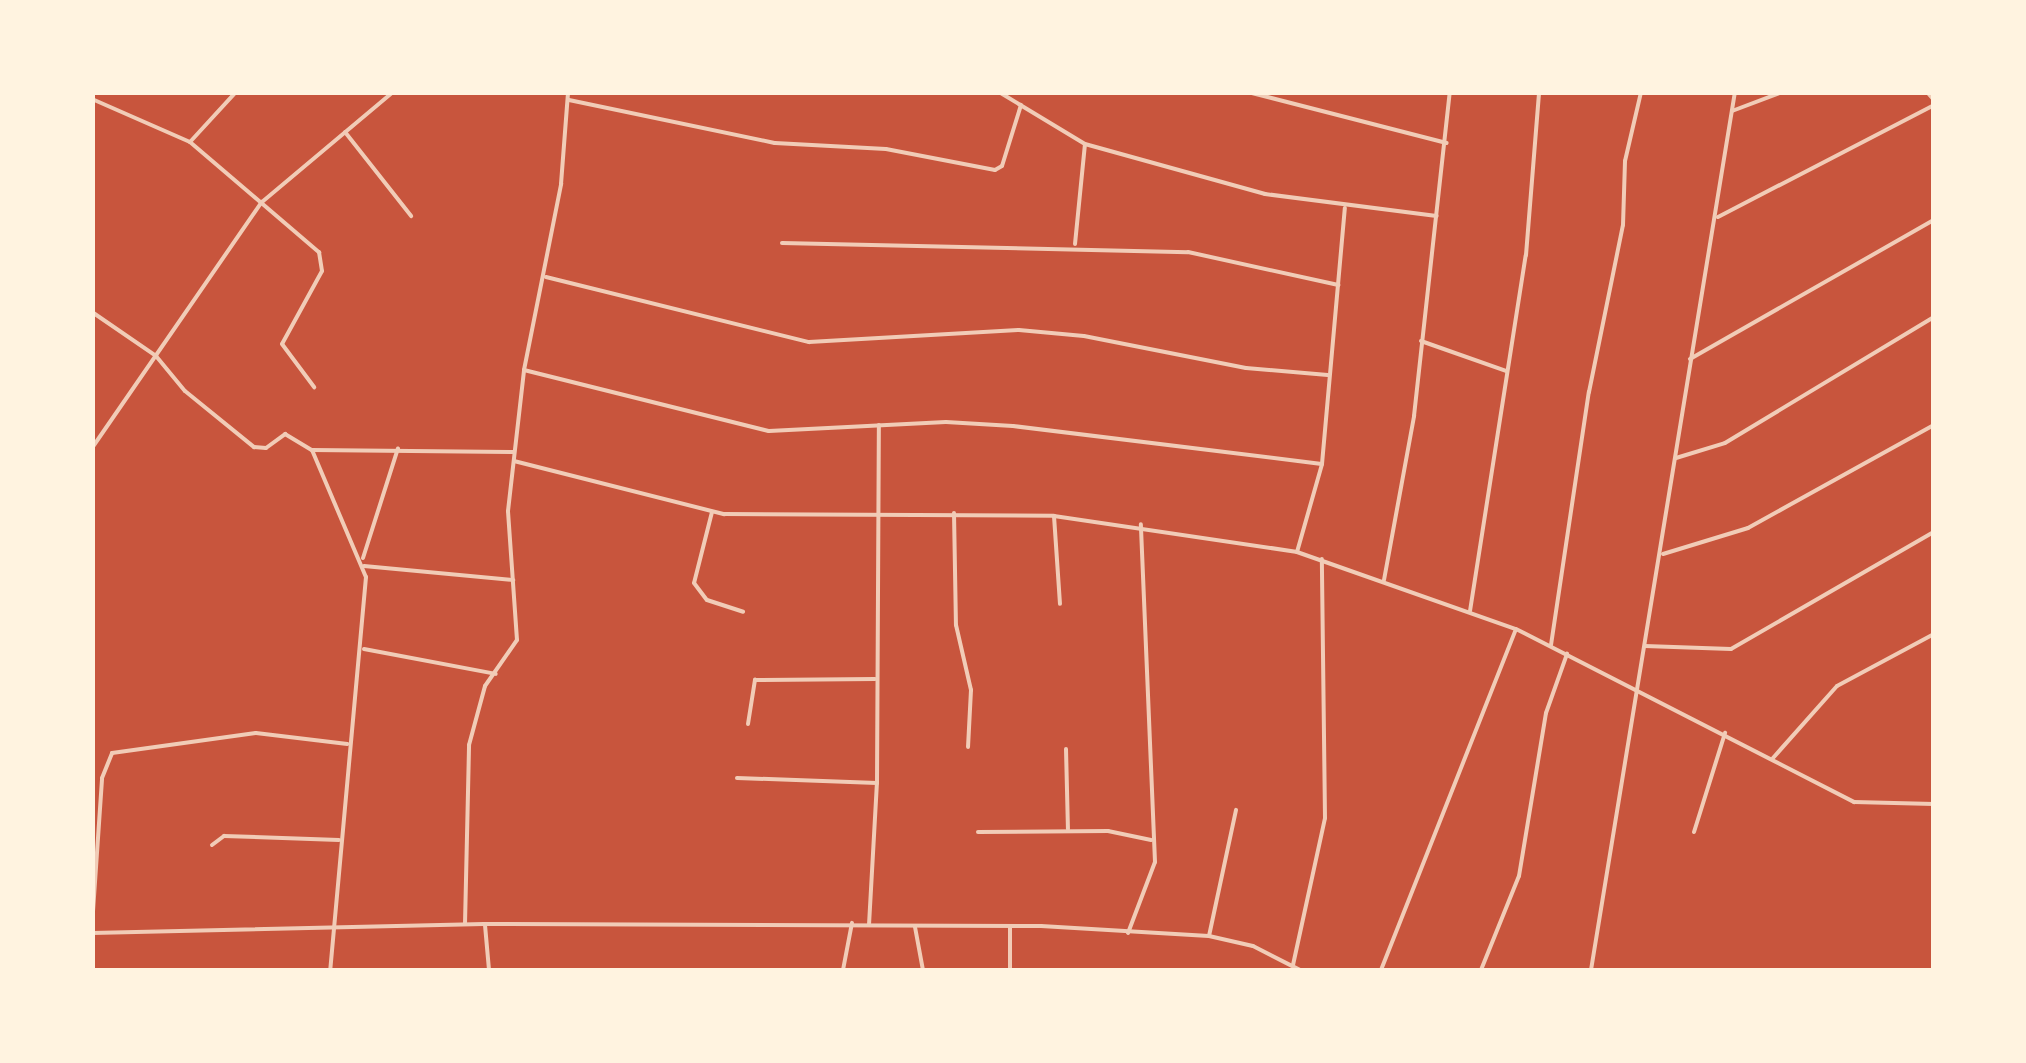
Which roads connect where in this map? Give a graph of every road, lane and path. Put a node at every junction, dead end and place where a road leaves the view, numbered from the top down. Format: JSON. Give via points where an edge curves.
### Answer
{"nodes":[{"id":1,"x":236,"y":92,"type":"edge"},
{"id":2,"x":393,"y":92,"type":"edge"},
{"id":3,"x":568,"y":92,"type":"edge"},
{"id":4,"x":999,"y":92,"type":"edge"},
{"id":5,"x":1248,"y":92,"type":"edge"},
{"id":6,"x":1450,"y":92,"type":"edge"},
{"id":7,"x":1538,"y":92,"type":"edge"},
{"id":8,"x":1641,"y":92,"type":"edge"},
{"id":9,"x":1736,"y":92,"type":"edge"},
{"id":10,"x":1782,"y":92,"type":"edge"},
{"id":11,"x":1928,"y":92,"type":"edge"},
{"id":12,"x":92,"y":98,"type":"edge"},
{"id":13,"x":567,"y":100,"type":"junction"},
{"id":14,"x":1934,"y":102,"type":"edge"},
{"id":15,"x":1021,"y":105,"type":"junction"},
{"id":16,"x":1732,"y":112,"type":"junction"},
{"id":17,"x":345,"y":132,"type":"junction"},
{"id":18,"x":190,"y":142,"type":"junction"},
{"id":19,"x":1448,"y":143,"type":"junction"},
{"id":20,"x":1086,"y":144,"type":"junction"},
{"id":21,"x":262,"y":202,"type":"junction"},
{"id":22,"x":1346,"y":208,"type":"junction"},
{"id":23,"x":411,"y":216,"type":"dead end"},
{"id":24,"x":1438,"y":216,"type":"junction"},
{"id":25,"x":1718,"y":216,"type":"junction"},
{"id":26,"x":1934,"y":220,"type":"edge"},
{"id":27,"x":782,"y":243,"type":"dead end"},
{"id":28,"x":1075,"y":246,"type":"junction"},
{"id":29,"x":546,"y":277,"type":"junction"},
{"id":30,"x":1338,"y":286,"type":"junction"},
{"id":31,"x":92,"y":312,"type":"edge"},
{"id":32,"x":1934,"y":317,"type":"edge"},
{"id":33,"x":1421,"y":341,"type":"junction"},
{"id":34,"x":156,"y":356,"type":"junction"},
{"id":35,"x":1690,"y":359,"type":"junction"},
{"id":36,"x":524,"y":370,"type":"junction"},
{"id":37,"x":1506,"y":371,"type":"junction"},
{"id":38,"x":1328,"y":375,"type":"junction"},
{"id":39,"x":314,"y":387,"type":"dead end"},
{"id":40,"x":879,"y":425,"type":"junction"},
{"id":41,"x":1934,"y":425,"type":"edge"},
{"id":42,"x":92,"y":448,"type":"edge"},
{"id":43,"x":398,"y":448,"type":"junction"},
{"id":44,"x":312,"y":450,"type":"junction"},
{"id":45,"x":515,"y":452,"type":"junction"},
{"id":46,"x":1675,"y":458,"type":"junction"},
{"id":47,"x":514,"y":461,"type":"junction"},
{"id":48,"x":1322,"y":464,"type":"junction"},
{"id":49,"x":712,"y":512,"type":"junction"},
{"id":50,"x":954,"y":514,"type":"junction"},
{"id":51,"x":1054,"y":516,"type":"junction"},
{"id":52,"x":879,"y":518,"type":"junction"},
{"id":53,"x":1141,"y":524,"type":"junction"},
{"id":54,"x":1934,"y":532,"type":"edge"},
{"id":55,"x":1297,"y":552,"type":"junction"},
{"id":56,"x":1663,"y":554,"type":"junction"},
{"id":57,"x":1322,"y":559,"type":"junction"},
{"id":58,"x":363,"y":563,"type":"junction"},
{"id":59,"x":513,"y":580,"type":"junction"},
{"id":60,"x":1384,"y":580,"type":"junction"},
{"id":61,"x":1060,"y":604,"type":"dead end"},
{"id":62,"x":1470,"y":611,"type":"junction"},
{"id":63,"x":743,"y":612,"type":"dead end"},
{"id":64,"x":1516,"y":629,"type":"junction"},
{"id":65,"x":1934,"y":634,"type":"edge"},
{"id":66,"x":1550,"y":645,"type":"junction"},
{"id":67,"x":1646,"y":646,"type":"junction"},
{"id":68,"x":364,"y":649,"type":"junction"},
{"id":69,"x":1567,"y":653,"type":"junction"},
{"id":70,"x":496,"y":674,"type":"junction"},
{"id":71,"x":876,"y":680,"type":"junction"},
{"id":72,"x":1640,"y":688,"type":"junction"},
{"id":73,"x":748,"y":724,"type":"dead end"},
{"id":74,"x":1725,"y":733,"type":"junction"},
{"id":75,"x":347,"y":744,"type":"junction"},
{"id":76,"x":968,"y":746,"type":"dead end"},
{"id":77,"x":1066,"y":749,"type":"dead end"},
{"id":78,"x":1773,"y":758,"type":"junction"},
{"id":79,"x":737,"y":778,"type":"dead end"},
{"id":80,"x":877,"y":783,"type":"junction"},
{"id":81,"x":1934,"y":804,"type":"edge"},
{"id":82,"x":1236,"y":810,"type":"dead end"},
{"id":83,"x":1068,"y":829,"type":"junction"},
{"id":84,"x":978,"y":832,"type":"dead end"},
{"id":85,"x":1694,"y":832,"type":"dead end"},
{"id":86,"x":339,"y":840,"type":"junction"},
{"id":87,"x":1151,"y":840,"type":"junction"},
{"id":88,"x":95,"y":844,"type":"edge"},
{"id":89,"x":212,"y":845,"type":"dead end"},
{"id":90,"x":852,"y":923,"type":"junction"},
{"id":91,"x":484,"y":924,"type":"junction"},
{"id":92,"x":465,"y":925,"type":"junction"},
{"id":93,"x":869,"y":925,"type":"junction"},
{"id":94,"x":1010,"y":926,"type":"junction"},
{"id":95,"x":915,"y":927,"type":"junction"},
{"id":96,"x":92,"y":929,"type":"edge"},
{"id":97,"x":330,"y":930,"type":"junction"},
{"id":98,"x":1128,"y":933,"type":"junction"},
{"id":99,"x":1209,"y":936,"type":"junction"},
{"id":100,"x":1293,"y":966,"type":"junction"},
{"id":101,"x":330,"y":970,"type":"edge"},
{"id":102,"x":489,"y":970,"type":"edge"},
{"id":103,"x":844,"y":970,"type":"edge"},
{"id":104,"x":923,"y":970,"type":"edge"},
{"id":105,"x":1010,"y":970,"type":"edge"},
{"id":106,"x":1300,"y":970,"type":"edge"},
{"id":107,"x":1381,"y":970,"type":"edge"},
{"id":108,"x":1481,"y":970,"type":"edge"},
{"id":109,"x":1592,"y":970,"type":"edge"}],
"edges":[{"from":1,"to":18,"type":"street"},
{"from":2,"to":17,"type":"street"},
{"from":3,"to":13,"type":"street"},
{"from":4,"to":15,"type":"street"},
{"from":5,"to":19,"type":"street"},
{"from":6,"to":19,"type":"street"},
{"from":7,"to":37,"type":"street","via":[[1532,197]]},
{"from":8,"to":66,"type":"street","via":[[1624,161],[1623,224],[1588,392]]},
{"from":9,"to":16,"type":"street"},
{"from":10,"to":16,"type":"street"},
{"from":11,"to":14,"type":"street"},
{"from":12,"to":18,"type":"street"},
{"from":13,"to":15,"type":"street","via":[[757,140],[886,150],[995,170],[1002,166]]},
{"from":13,"to":29,"type":"street"},
{"from":14,"to":25,"type":"street"},
{"from":15,"to":20,"type":"street"},
{"from":16,"to":25,"type":"street"},
{"from":17,"to":21,"type":"street"},
{"from":17,"to":23,"type":"street"},
{"from":18,"to":21,"type":"street"},
{"from":19,"to":24,"type":"street"},
{"from":20,"to":22,"type":"street","via":[[1265,194]]},
{"from":20,"to":28,"type":"street"},
{"from":21,"to":34,"type":"street"},
{"from":21,"to":39,"type":"street","via":[[322,261],[282,336],[289,362]]},
{"from":22,"to":24,"type":"street"},
{"from":22,"to":30,"type":"street"},
{"from":24,"to":33,"type":"street"},
{"from":25,"to":35,"type":"street"},
{"from":26,"to":35,"type":"street"},
{"from":27,"to":28,"type":"street"},
{"from":28,"to":30,"type":"street","via":[[1188,252]]},
{"from":29,"to":36,"type":"street"},
{"from":29,"to":38,"type":"street","via":[[809,342],[1019,330]]},
{"from":30,"to":38,"type":"street"},
{"from":31,"to":34,"type":"street"},
{"from":32,"to":46,"type":"street","via":[[1725,443]]},
{"from":33,"to":37,"type":"street"},
{"from":33,"to":60,"type":"street","via":[[1402,501]]},
{"from":34,"to":42,"type":"street"},
{"from":34,"to":44,"type":"street","via":[[184,391],[254,447],[266,448],[285,434]]},
{"from":35,"to":46,"type":"street"},
{"from":36,"to":40,"type":"street","via":[[769,431]]},
{"from":36,"to":45,"type":"street"},
{"from":37,"to":62,"type":"street"},
{"from":38,"to":48,"type":"street"},
{"from":40,"to":48,"type":"street","via":[[1013,426]]},
{"from":40,"to":52,"type":"street"},
{"from":41,"to":56,"type":"street","via":[[1748,528]]},
{"from":43,"to":44,"type":"street"},
{"from":43,"to":45,"type":"street"},
{"from":43,"to":58,"type":"street"},
{"from":44,"to":58,"type":"street"},
{"from":45,"to":47,"type":"street"},
{"from":46,"to":56,"type":"street"},
{"from":47,"to":49,"type":"street"},
{"from":47,"to":59,"type":"street","via":[[508,552]]},
{"from":48,"to":55,"type":"street"},
{"from":49,"to":52,"type":"street"},
{"from":49,"to":63,"type":"street","via":[[694,584],[707,600]]},
{"from":50,"to":51,"type":"street"},
{"from":50,"to":52,"type":"street"},
{"from":50,"to":76,"type":"street","via":[[956,624],[971,690]]},
{"from":51,"to":53,"type":"street"},
{"from":51,"to":61,"type":"street"},
{"from":52,"to":71,"type":"street"},
{"from":53,"to":55,"type":"street"},
{"from":53,"to":87,"type":"street"},
{"from":54,"to":67,"type":"street","via":[[1731,650]]},
{"from":55,"to":57,"type":"street"},
{"from":56,"to":67,"type":"street"},
{"from":57,"to":60,"type":"street"},
{"from":57,"to":100,"type":"street","via":[[1324,818]]},
{"from":58,"to":59,"type":"street"},
{"from":58,"to":68,"type":"street"},
{"from":59,"to":70,"type":"street","via":[[517,640]]},
{"from":60,"to":62,"type":"street"},
{"from":62,"to":64,"type":"street"},
{"from":64,"to":66,"type":"street"},
{"from":64,"to":107,"type":"street"},
{"from":65,"to":78,"type":"street","via":[[1837,686]]},
{"from":66,"to":69,"type":"street"},
{"from":67,"to":72,"type":"street"},
{"from":68,"to":70,"type":"street"},
{"from":68,"to":75,"type":"street"},
{"from":69,"to":72,"type":"street"},
{"from":69,"to":108,"type":"street","via":[[1546,712],[1519,876]]},
{"from":70,"to":92,"type":"street","via":[[485,686],[470,745]]},
{"from":71,"to":73,"type":"street","via":[[755,680]]},
{"from":71,"to":80,"type":"street"},
{"from":72,"to":74,"type":"street"},
{"from":72,"to":109,"type":"street"},
{"from":74,"to":78,"type":"street"},
{"from":74,"to":85,"type":"street"},
{"from":75,"to":86,"type":"street"},
{"from":75,"to":88,"type":"street","via":[[256,733],[112,753],[102,778]]},
{"from":77,"to":83,"type":"street"},
{"from":78,"to":81,"type":"street","via":[[1854,802]]},
{"from":79,"to":80,"type":"street"},
{"from":80,"to":93,"type":"street"},
{"from":82,"to":99,"type":"street"},
{"from":83,"to":84,"type":"street"},
{"from":83,"to":87,"type":"street"},
{"from":86,"to":89,"type":"street","via":[[242,836]]},
{"from":86,"to":97,"type":"street"},
{"from":87,"to":98,"type":"street","via":[[1153,869]]},
{"from":88,"to":96,"type":"street"},
{"from":90,"to":91,"type":"street"},
{"from":90,"to":93,"type":"street"},
{"from":90,"to":103,"type":"street"},
{"from":91,"to":92,"type":"street"},
{"from":91,"to":102,"type":"street"},
{"from":92,"to":97,"type":"street"},
{"from":93,"to":95,"type":"street"},
{"from":94,"to":95,"type":"street"},
{"from":94,"to":98,"type":"street"},
{"from":94,"to":105,"type":"street"},
{"from":95,"to":104,"type":"street"},
{"from":96,"to":97,"type":"street"},
{"from":97,"to":101,"type":"street"},
{"from":98,"to":99,"type":"street"},
{"from":99,"to":100,"type":"street","via":[[1253,946]]},
{"from":100,"to":106,"type":"street"}]}
